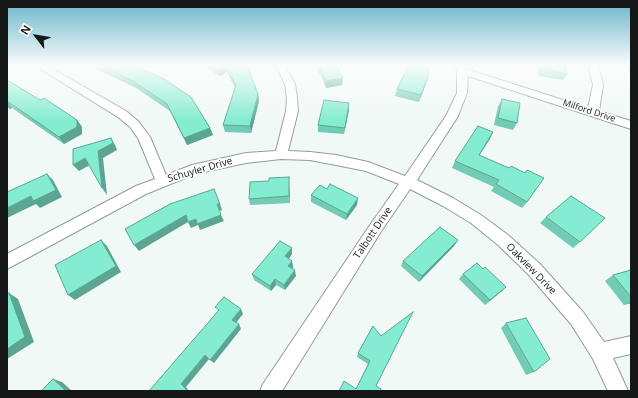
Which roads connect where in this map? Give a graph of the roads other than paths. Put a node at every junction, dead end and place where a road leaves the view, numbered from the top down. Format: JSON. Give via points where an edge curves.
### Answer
{"nodes":[{"id":1,"x":70,"y":84,"type":"edge"},
{"id":2,"x":290,"y":84,"type":"edge"},
{"id":3,"x":463,"y":84,"type":"edge"},
{"id":4,"x":506,"y":84,"type":"edge"},
{"id":5,"x":598,"y":84,"type":"edge"},
{"id":6,"x":593,"y":113,"type":"junction"},
{"id":7,"x":631,"y":125,"type":"edge"},
{"id":8,"x":281,"y":155,"type":"junction"},
{"id":9,"x":162,"y":180,"type":"junction"},
{"id":10,"x":408,"y":182,"type":"junction"},
{"id":11,"x":7,"y":262,"type":"edge"},
{"id":12,"x":631,"y":345,"type":"edge"},
{"id":13,"x":600,"y":352,"type":"junction"},
{"id":14,"x":270,"y":391,"type":"edge"},
{"id":15,"x":618,"y":391,"type":"edge"}],
"edges":[{"from":1,"to":9,"type":"street","via":[[134,124],[144,136]]},
{"from":2,"to":8,"type":"street","via":[[292,111]]},
{"from":3,"to":10,"type":"street","name":"Talbott Drive","via":[[462,93],[452,116]]},
{"from":4,"to":6,"type":"street","name":"Milford Drive"},
{"from":5,"to":6,"type":"street"},
{"from":6,"to":7,"type":"street","name":"Milford Drive"},
{"from":8,"to":9,"type":"street","name":"Schuyler Drive","via":[[217,163]]},
{"from":8,"to":10,"type":"street","name":"Schuyler Drive","via":[[336,160],[368,167]]},
{"from":9,"to":11,"type":"street","name":"Schuyler Drive"},
{"from":10,"to":13,"type":"street","name":"Oakview Drive","via":[[476,219],[503,240],[534,269],[572,313]]},
{"from":10,"to":14,"type":"street","name":"Talbott Drive"},
{"from":12,"to":13,"type":"street"},
{"from":13,"to":15,"type":"street","name":"Oakview Drive"}]}
